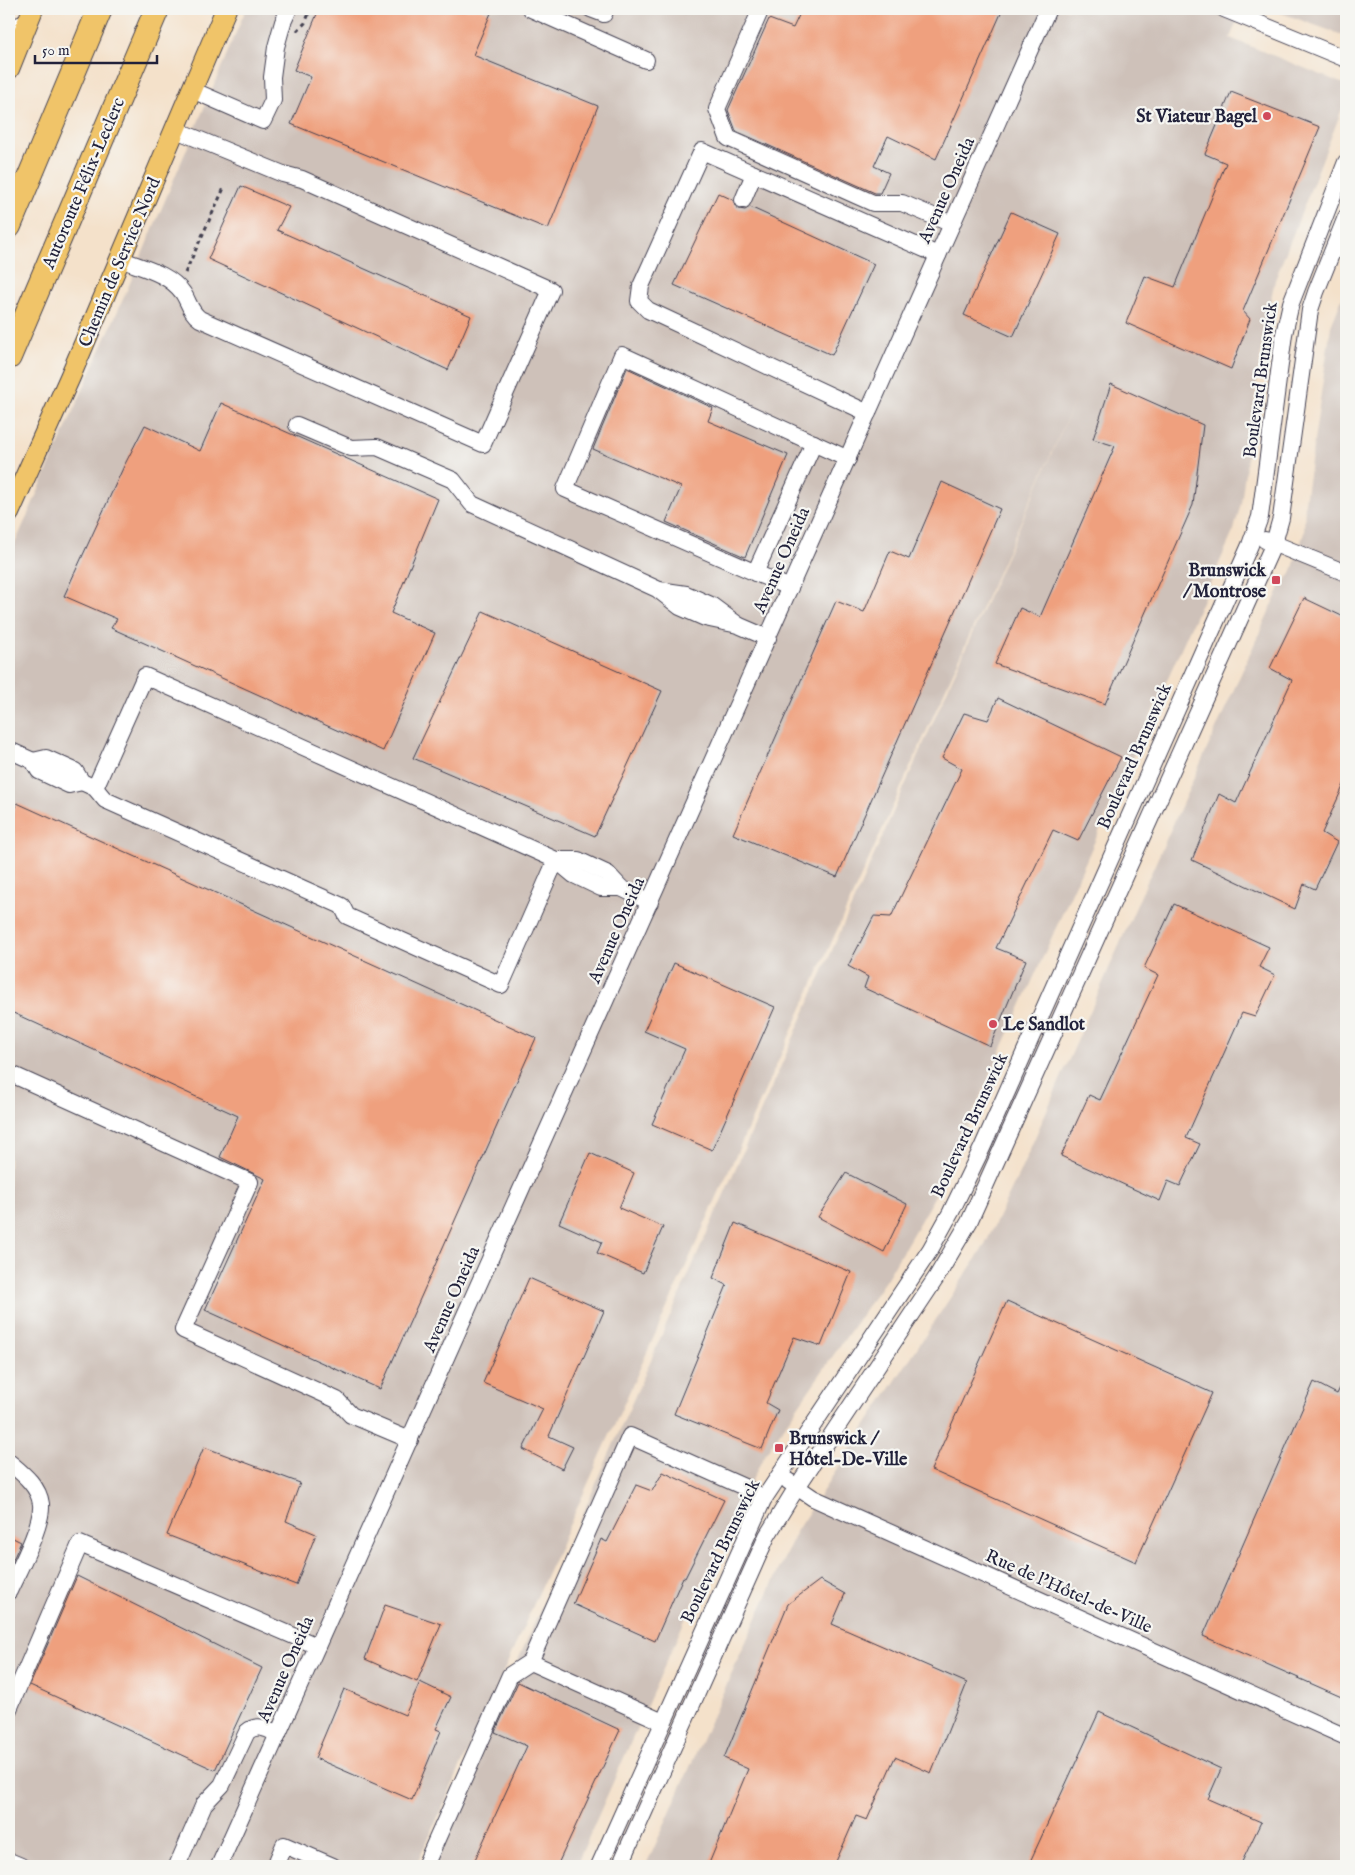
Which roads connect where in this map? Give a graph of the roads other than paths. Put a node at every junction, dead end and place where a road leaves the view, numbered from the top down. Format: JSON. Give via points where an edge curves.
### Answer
{"nodes":[{"id":1,"x":100,"y":9,"type":"edge"},
{"id":2,"x":157,"y":9,"type":"edge"},
{"id":3,"x":226,"y":9,"type":"edge"},
{"id":4,"x":289,"y":9,"type":"edge"},
{"id":5,"x":531,"y":9,"type":"edge"},
{"id":6,"x":591,"y":9,"type":"edge"},
{"id":7,"x":606,"y":9,"type":"edge"},
{"id":8,"x":762,"y":9,"type":"edge"},
{"id":9,"x":1048,"y":9,"type":"edge"},
{"id":10,"x":1224,"y":9,"type":"edge"},
{"id":11,"x":23,"y":20,"type":"edge"},
{"id":12,"x":1346,"y":59,"type":"edge"},
{"id":13,"x":646,"y":60,"type":"dead end"},
{"id":14,"x":9,"y":69,"type":"edge"},
{"id":15,"x":192,"y":90,"type":"junction"},
{"id":16,"x":176,"y":130,"type":"junction"},
{"id":17,"x":1346,"y":162,"type":"edge"},
{"id":18,"x":754,"y":174,"type":"junction"},
{"id":19,"x":743,"y":200,"type":"dead end"},
{"id":20,"x":1346,"y":217,"type":"edge"},
{"id":21,"x":952,"y":224,"type":"junction"},
{"id":22,"x":9,"y":226,"type":"edge"},
{"id":23,"x":938,"y":255,"type":"junction"},
{"id":24,"x":120,"y":260,"type":"junction"},
{"id":25,"x":9,"y":357,"type":"edge"},
{"id":26,"x":868,"y":413,"type":"junction"},
{"id":27,"x":298,"y":425,"type":"dead end"},
{"id":28,"x":814,"y":443,"type":"junction"},
{"id":29,"x":848,"y":459,"type":"junction"},
{"id":30,"x":9,"y":513,"type":"edge"},
{"id":31,"x":1254,"y":536,"type":"junction"},
{"id":32,"x":1274,"y":544,"type":"junction"},
{"id":33,"x":755,"y":573,"type":"junction"},
{"id":34,"x":1346,"y":573,"type":"edge"},
{"id":35,"x":790,"y":588,"type":"junction"},
{"id":36,"x":768,"y":638,"type":"junction"},
{"id":37,"x":9,"y":750,"type":"edge"},
{"id":38,"x":88,"y":785,"type":"junction"},
{"id":39,"x":556,"y":860,"type":"junction"},
{"id":40,"x":650,"y":902,"type":"junction"},
{"id":41,"x":9,"y":1073,"type":"edge"},
{"id":42,"x":410,"y":1440,"type":"junction"},
{"id":43,"x":9,"y":1462,"type":"edge"},
{"id":44,"x":780,"y":1475,"type":"junction"},
{"id":45,"x":797,"y":1487,"type":"junction"},
{"id":46,"x":764,"y":1498,"type":"junction"},
{"id":47,"x":9,"y":1591,"type":"edge"},
{"id":48,"x":318,"y":1646,"type":"junction"},
{"id":49,"x":530,"y":1662,"type":"junction"},
{"id":50,"x":9,"y":1709,"type":"edge"},
{"id":51,"x":663,"y":1722,"type":"junction"},
{"id":52,"x":278,"y":1734,"type":"junction"},
{"id":53,"x":1346,"y":1737,"type":"edge"},
{"id":54,"x":9,"y":1861,"type":"edge"},
{"id":55,"x":21,"y":1866,"type":"edge"},
{"id":56,"x":177,"y":1866,"type":"edge"},
{"id":57,"x":219,"y":1866,"type":"edge"},
{"id":58,"x":275,"y":1866,"type":"edge"},
{"id":59,"x":333,"y":1866,"type":"edge"},
{"id":60,"x":425,"y":1866,"type":"edge"},
{"id":61,"x":598,"y":1866,"type":"edge"},
{"id":62,"x":620,"y":1866,"type":"edge"}],
"edges":[{"from":1,"to":22,"type":"highway"},
{"from":2,"to":25,"type":"highway","name":"Autoroute Félix-Leclerc"},
{"from":3,"to":15,"type":"main road","name":"Chemin de Service Nord"},
{"from":4,"to":15,"type":"street","via":[[276,47],[273,100],[263,121]]},
{"from":5,"to":13,"type":"street"},
{"from":6,"to":7,"type":"street","via":[[604,14]]},
{"from":8,"to":21,"type":"street","via":[[717,109],[728,138],[873,203],[902,203]]},
{"from":9,"to":21,"type":"street","name":"Avenue Oneida"},
{"from":10,"to":12,"type":"street"},
{"from":11,"to":14,"type":"main road"},
{"from":15,"to":16,"type":"main road","name":"Chemin de Service Nord"},
{"from":16,"to":24,"type":"main road","name":"Chemin de Service Nord"},
{"from":16,"to":24,"type":"street","via":[[283,174],[302,178],[551,290],[483,444],[200,319],[170,280]]},
{"from":17,"to":31,"type":"street","name":"Boulevard Brunswick","via":[[1290,302],[1262,502]]},
{"from":18,"to":19,"type":"street"},
{"from":18,"to":23,"type":"street"},
{"from":18,"to":26,"type":"street","via":[[702,151],[641,286],[639,301],[648,310]]},
{"from":20,"to":32,"type":"street","name":"Boulevard Brunswick","via":[[1310,310],[1281,518]]},
{"from":21,"to":23,"type":"street","name":"Avenue Oneida"},
{"from":23,"to":26,"type":"street","name":"Avenue Oneida"},
{"from":24,"to":30,"type":"main road","name":"Chemin de Service Nord"},
{"from":26,"to":29,"type":"street","name":"Avenue Oneida"},
{"from":27,"to":36,"type":"street","via":[[351,448],[377,447],[453,480],[472,504],[657,589],[700,600]]},
{"from":28,"to":29,"type":"street"},
{"from":28,"to":33,"type":"street"},
{"from":28,"to":33,"type":"street","via":[[622,355],[565,489]]},
{"from":29,"to":35,"type":"street","name":"Avenue Oneida"},
{"from":31,"to":32,"type":"street"},
{"from":31,"to":44,"type":"street","name":"Boulevard Brunswick","via":[[951,1212],[930,1250]]},
{"from":32,"to":34,"type":"street"},
{"from":32,"to":45,"type":"street","name":"Boulevard Brunswick","via":[[969,1222],[936,1278]]},
{"from":33,"to":35,"type":"street"},
{"from":35,"to":36,"type":"street","name":"Avenue Oneida"},
{"from":36,"to":40,"type":"street","name":"Avenue Oneida"},
{"from":37,"to":38,"type":"street","via":[[33,761],[39,771],[69,785]]},
{"from":38,"to":39,"type":"street","via":[[145,676]]},
{"from":38,"to":39,"type":"street","via":[[105,800],[342,906],[347,916],[500,985]]},
{"from":39,"to":40,"type":"street","via":[[578,860],[608,874],[621,888]]},
{"from":40,"to":42,"type":"street","name":"Avenue Oneida"},
{"from":41,"to":42,"type":"street","via":[[250,1182],[183,1330],[337,1400],[351,1415]]},
{"from":42,"to":48,"type":"street","name":"Avenue Oneida"},
{"from":43,"to":47,"type":"street","via":[[30,1482],[41,1504],[37,1526]]},
{"from":44,"to":45,"type":"street","name":"Rue de l'Hôtel-de-Ville"},
{"from":44,"to":46,"type":"street","name":"Boulevard Brunswick"},
{"from":45,"to":53,"type":"street","name":"Rue de l'Hôtel-de-Ville","via":[[819,1501]]},
{"from":45,"to":62,"type":"street","name":"Boulevard Brunswick","via":[[759,1553]]},
{"from":46,"to":49,"type":"street","via":[[630,1436]]},
{"from":46,"to":51,"type":"street","name":"Boulevard Brunswick"},
{"from":48,"to":50,"type":"street","via":[[80,1544]]},
{"from":48,"to":52,"type":"street","name":"Avenue Oneida"},
{"from":49,"to":51,"type":"street"},
{"from":49,"to":60,"type":"street","via":[[510,1674]]},
{"from":51,"to":61,"type":"street","name":"Boulevard Brunswick"},
{"from":52,"to":56,"type":"street","via":[[258,1727],[247,1732],[222,1784],[204,1804]]},
{"from":52,"to":57,"type":"street","name":"Avenue Oneida"},
{"from":54,"to":55,"type":"street"},
{"from":58,"to":59,"type":"street","via":[[284,1845]]}]}
